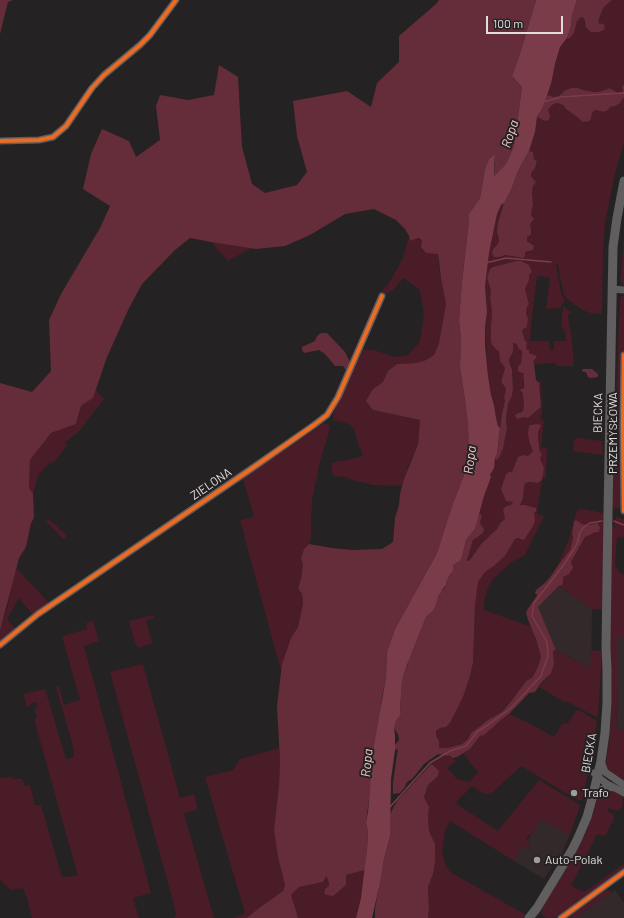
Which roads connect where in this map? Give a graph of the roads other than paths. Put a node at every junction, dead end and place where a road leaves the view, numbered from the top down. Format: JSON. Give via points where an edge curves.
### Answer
{"nodes":[{"id":1,"x":176,"y":0,"type":"edge"},
{"id":2,"x":0,"y":141,"type":"edge"},
{"id":3,"x":624,"y":181,"type":"edge"},
{"id":4,"x":612,"y":289,"type":"junction"},
{"id":5,"x":624,"y":290,"type":"edge"},
{"id":6,"x":382,"y":296,"type":"dead end"},
{"id":7,"x":624,"y":355,"type":"edge"},
{"id":8,"x":624,"y":511,"type":"edge"},
{"id":9,"x":0,"y":645,"type":"edge"},
{"id":10,"x":606,"y":647,"type":"junction"},
{"id":11,"x":601,"y":761,"type":"junction"},
{"id":12,"x":609,"y":776,"type":"junction"},
{"id":13,"x":594,"y":777,"type":"junction"},
{"id":14,"x":624,"y":786,"type":"edge"},
{"id":15,"x":616,"y":788,"type":"junction"},
{"id":16,"x":624,"y":793,"type":"edge"},
{"id":17,"x":592,"y":799,"type":"junction"},
{"id":18,"x":567,"y":857,"type":"junction"},
{"id":19,"x":624,"y":872,"type":"edge"},
{"id":20,"x":529,"y":918,"type":"edge"},
{"id":21,"x":562,"y":918,"type":"edge"}],
"edges":[{"from":1,"to":2,"type":"street","via":[[150,35],[92,88],[66,126],[53,137]]},
{"from":3,"to":4,"type":"main road","name":"BIECKA","via":[[613,247]]},
{"from":4,"to":5,"type":"street"},
{"from":4,"to":10,"type":"main road","name":"BIECKA"},
{"from":6,"to":9,"type":"street","name":"ZIELONA","via":[[338,396],[327,415],[38,614]]},
{"from":7,"to":8,"type":"street","name":"PRZEMYSŁOWA"},
{"from":10,"to":11,"type":"main road","name":"BIECKA","via":[[607,703]]},
{"from":10,"to":13,"type":"main road","name":"BIECKA","via":[[600,737]]},
{"from":11,"to":12,"type":"street"},
{"from":11,"to":13,"type":"main road","name":"BIECKA"},
{"from":12,"to":13,"type":"street"},
{"from":12,"to":14,"type":"street"},
{"from":13,"to":15,"type":"street"},
{"from":13,"to":17,"type":"main road","name":"BIECKA"},
{"from":13,"to":18,"type":"main road","name":"BIECKA"},
{"from":15,"to":16,"type":"street"},
{"from":15,"to":17,"type":"street","via":[[602,789]]},
{"from":17,"to":18,"type":"main road","name":"BIECKA","via":[[578,838]]},
{"from":18,"to":20,"type":"main road","name":"BIECKA"},
{"from":19,"to":21,"type":"street"}]}
